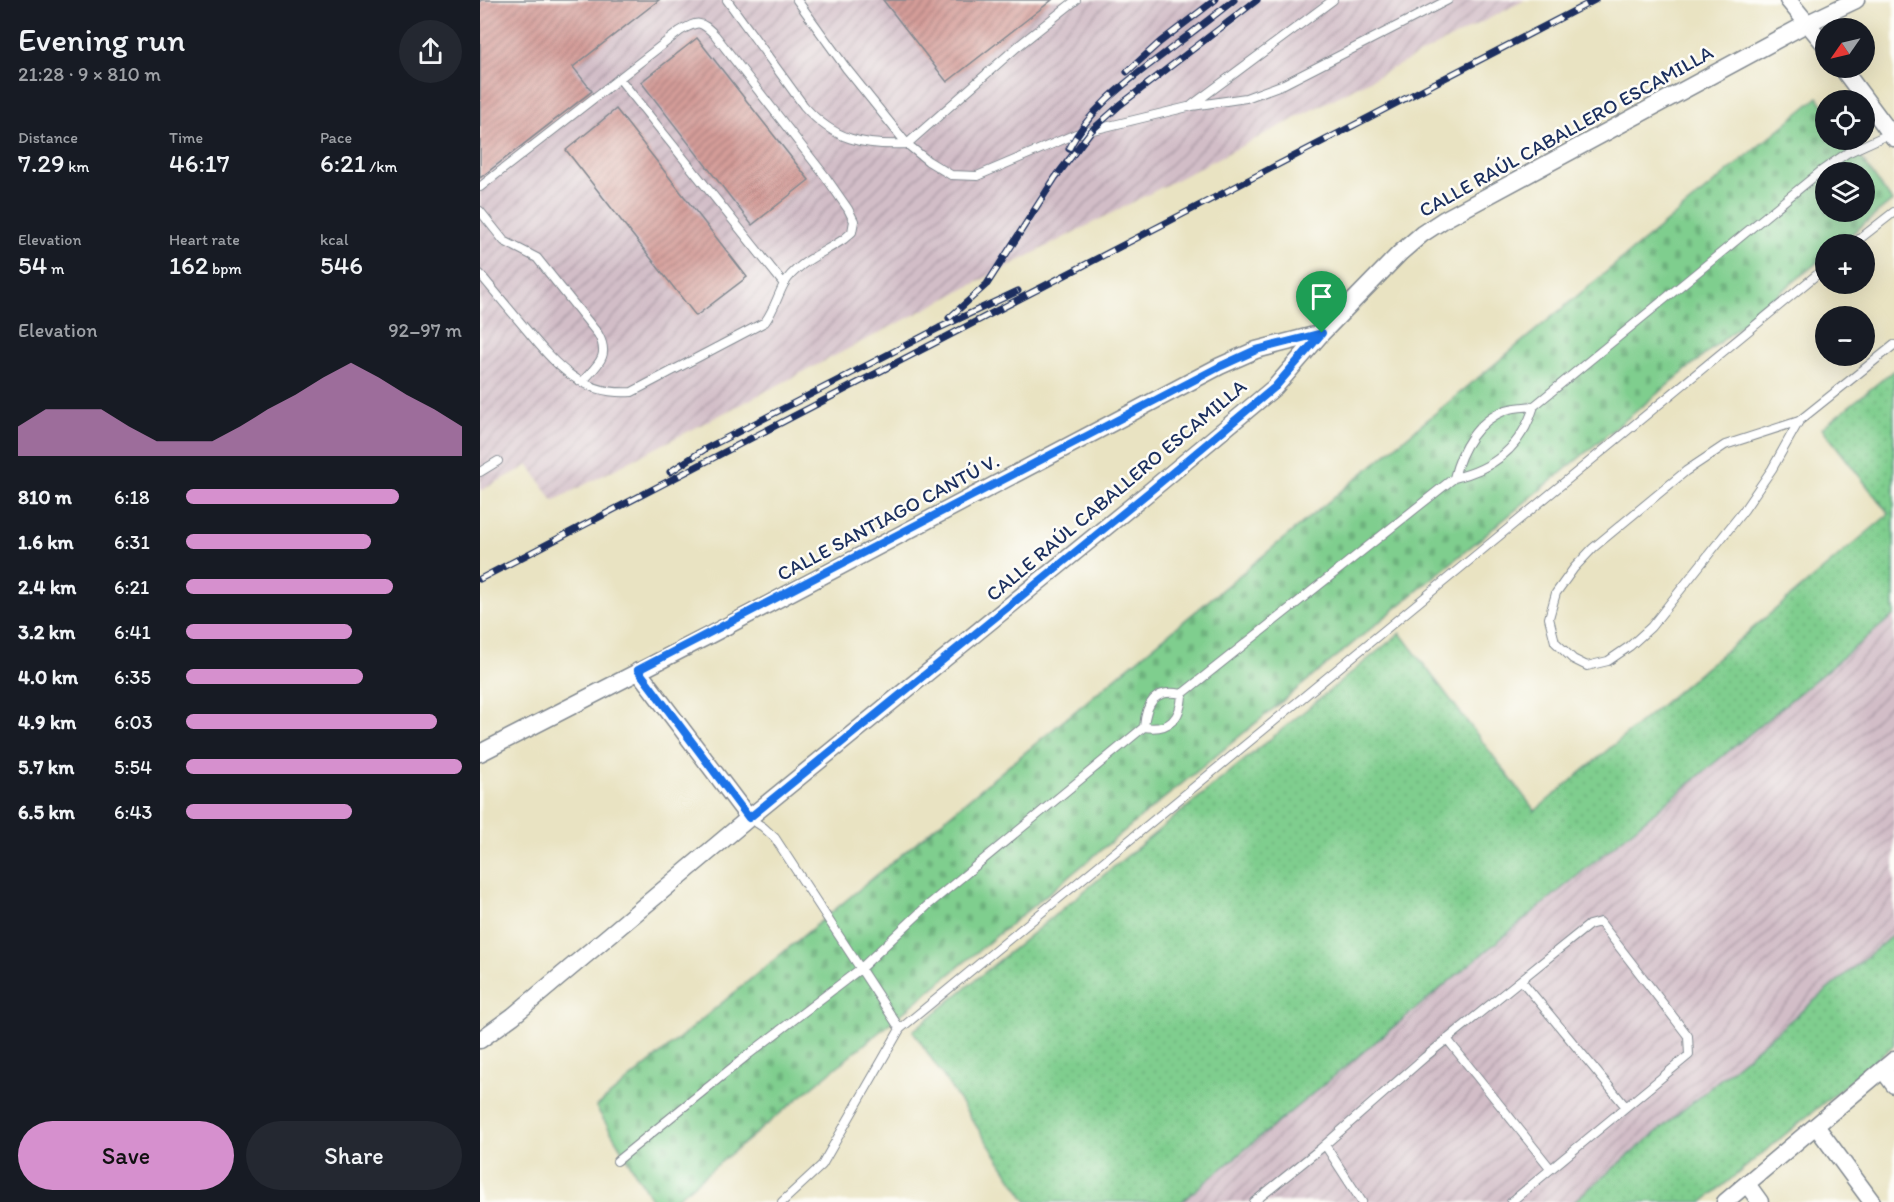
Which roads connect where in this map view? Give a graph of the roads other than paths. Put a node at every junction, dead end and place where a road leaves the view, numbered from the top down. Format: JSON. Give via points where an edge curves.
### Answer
{"nodes":[{"id":1,"x":727,"y":0,"type":"edge"},
{"id":2,"x":797,"y":0,"type":"edge"},
{"id":3,"x":1076,"y":0,"type":"edge"},
{"id":4,"x":1333,"y":0,"type":"edge"},
{"id":5,"x":1788,"y":0,"type":"edge"},
{"id":6,"x":1856,"y":0,"type":"edge"},
{"id":7,"x":1441,"y":1,"type":"edge"},
{"id":8,"x":1808,"y":22,"type":"junction"},
{"id":9,"x":1815,"y":31,"type":"edge"},
{"id":10,"x":619,"y":78,"type":"junction"},
{"id":11,"x":1850,"y":78,"type":"edge"},
{"id":12,"x":1192,"y":106,"type":"junction"},
{"id":13,"x":1893,"y":134,"type":"edge"},
{"id":14,"x":907,"y":144,"type":"junction"},
{"id":15,"x":480,"y":187,"type":"edge"},
{"id":16,"x":480,"y":211,"type":"edge"},
{"id":17,"x":1894,"y":212,"type":"edge"},
{"id":18,"x":1866,"y":234,"type":"edge"},
{"id":19,"x":480,"y":274,"type":"edge"},
{"id":20,"x":1815,"y":276,"type":"edge"},
{"id":21,"x":784,"y":284,"type":"junction"},
{"id":22,"x":1322,"y":333,"type":"junction"},
{"id":23,"x":1894,"y":345,"type":"edge"},
{"id":24,"x":582,"y":382,"type":"junction"},
{"id":25,"x":1534,"y":406,"type":"junction"},
{"id":26,"x":1798,"y":421,"type":"junction"},
{"id":27,"x":498,"y":461,"type":"dead end"},
{"id":28,"x":480,"y":472,"type":"edge"},
{"id":29,"x":1454,"y":478,"type":"junction"},
{"id":30,"x":638,"y":670,"type":"junction"},
{"id":31,"x":1182,"y":694,"type":"junction"},
{"id":32,"x":1144,"y":727,"type":"junction"},
{"id":33,"x":480,"y":753,"type":"edge"},
{"id":34,"x":749,"y":818,"type":"junction"},
{"id":35,"x":860,"y":969,"type":"junction"},
{"id":36,"x":1521,"y":980,"type":"junction"},
{"id":37,"x":900,"y":1029,"type":"junction"},
{"id":38,"x":1447,"y":1039,"type":"junction"},
{"id":39,"x":480,"y":1040,"type":"edge"},
{"id":40,"x":1889,"y":1065,"type":"edge"},
{"id":41,"x":1894,"y":1085,"type":"edge"},
{"id":42,"x":1626,"y":1107,"type":"junction"},
{"id":43,"x":1816,"y":1126,"type":"junction"},
{"id":44,"x":1325,"y":1145,"type":"junction"},
{"id":45,"x":617,"y":1161,"type":"dead end"},
{"id":46,"x":1551,"y":1169,"type":"junction"},
{"id":47,"x":1747,"y":1184,"type":"junction"},
{"id":48,"x":782,"y":1202,"type":"edge"},
{"id":49,"x":1254,"y":1202,"type":"edge"},
{"id":50,"x":1362,"y":1202,"type":"edge"},
{"id":51,"x":1511,"y":1202,"type":"edge"},
{"id":52,"x":1725,"y":1202,"type":"edge"},
{"id":53,"x":1760,"y":1202,"type":"edge"},
{"id":54,"x":1872,"y":1202,"type":"edge"}],
"edges":[{"from":1,"to":14,"type":"lane","via":[[818,122],[853,140],[876,145]]},
{"from":2,"to":14,"type":"lane"},
{"from":3,"to":14,"type":"lane","via":[[1017,46]]},
{"from":4,"to":12,"type":"lane"},
{"from":5,"to":8,"type":"street"},
{"from":6,"to":8,"type":"street","name":"CALLE RAÚL CABALLERO ESCAMILLA"},
{"from":7,"to":12,"type":"lane","via":[[1284,84],[1246,98]]},
{"from":8,"to":9,"type":"street"},
{"from":8,"to":22,"type":"street","name":"CALLE RAÚL CABALLERO ESCAMILLA","via":[[1430,229],[1400,253]]},
{"from":10,"to":15,"type":"lane"},
{"from":10,"to":21,"type":"lane"},
{"from":10,"to":21,"type":"lane","via":[[694,23],[704,24],[716,35],[825,176],[854,221],[852,232],[802,265]]},
{"from":11,"to":13,"type":"street"},
{"from":12,"to":14,"type":"lane","via":[[1076,134],[977,176],[951,175]]},
{"from":13,"to":25,"type":"lane","via":[[1847,153],[1821,171]]},
{"from":16,"to":24,"type":"lane","via":[[504,241],[537,258],[598,334],[604,345],[603,356]]},
{"from":17,"to":18,"type":"lane"},
{"from":19,"to":24,"type":"lane","via":[[552,361]]},
{"from":20,"to":37,"type":"lane"},
{"from":21,"to":24,"type":"lane","via":[[765,322],[632,392],[615,393]]},
{"from":22,"to":30,"type":"street","name":"CALLE SANTIAGO CANTÚ V.","via":[[1256,350],[1221,366]]},
{"from":22,"to":34,"type":"street","name":"CALLE RAÚL CABALLERO ESCAMILLA","via":[[1275,387]]},
{"from":23,"to":26,"type":"lane"},
{"from":25,"to":29,"type":"lane","via":[[1518,442],[1485,468]]},
{"from":25,"to":29,"type":"lane","via":[[1508,409],[1481,427],[1459,457]]},
{"from":26,"to":26,"type":"lane","via":[[1725,445],[1686,471],[1593,548],[1556,593],[1549,618],[1555,642],[1587,666],[1608,662],[1651,627],[1744,510]]},
{"from":27,"to":28,"type":"lane"},
{"from":29,"to":31,"type":"lane"},
{"from":30,"to":33,"type":"street","name":"CALLE SANTIAGO CANTÚ V."},
{"from":30,"to":34,"type":"street"},
{"from":31,"to":32,"type":"lane","via":[[1180,711],[1174,720],[1155,729]]},
{"from":31,"to":32,"type":"lane","via":[[1163,693],[1154,698],[1147,708]]},
{"from":32,"to":35,"type":"lane","via":[[927,906]]},
{"from":34,"to":35,"type":"lane","via":[[775,838]]},
{"from":34,"to":39,"type":"street","name":"CALLE RAÚL CABALLERO ESCAMILLA"},
{"from":35,"to":37,"type":"lane"},
{"from":35,"to":45,"type":"lane"},
{"from":36,"to":38,"type":"lane"},
{"from":36,"to":42,"type":"lane"},
{"from":36,"to":42,"type":"lane","via":[[1589,925],[1600,922],[1688,1036],[1689,1055]]},
{"from":37,"to":48,"type":"lane","via":[[822,1165]]},
{"from":38,"to":44,"type":"lane"},
{"from":38,"to":46,"type":"lane"},
{"from":40,"to":41,"type":"street"},
{"from":40,"to":43,"type":"street"},
{"from":42,"to":46,"type":"lane"},
{"from":43,"to":47,"type":"street"},
{"from":43,"to":54,"type":"street"},
{"from":44,"to":49,"type":"lane"},
{"from":44,"to":50,"type":"lane"},
{"from":46,"to":51,"type":"lane"},
{"from":47,"to":52,"type":"street"},
{"from":47,"to":53,"type":"street"}]}
